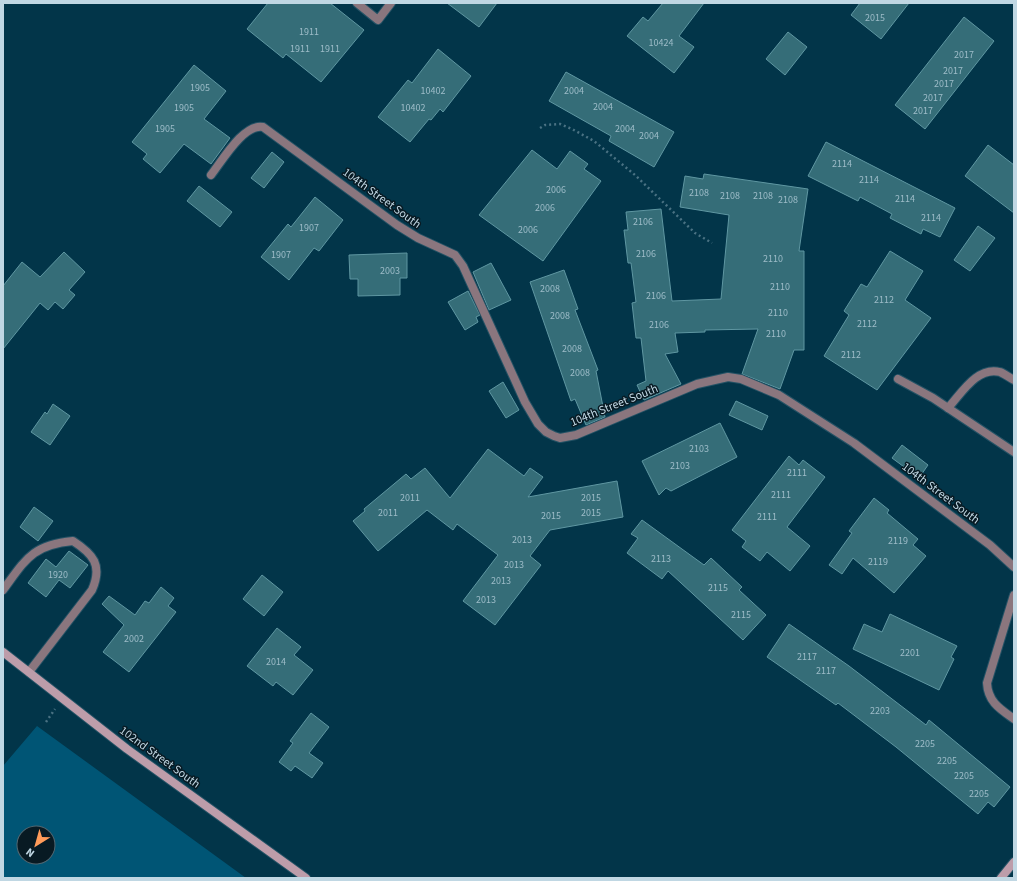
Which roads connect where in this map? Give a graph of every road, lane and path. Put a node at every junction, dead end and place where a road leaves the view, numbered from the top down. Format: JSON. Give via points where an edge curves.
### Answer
{"nodes":[{"id":1,"x":356,"y":3,"type":"edge"},
{"id":2,"x":391,"y":3,"type":"edge"},
{"id":3,"x":540,"y":128,"type":"dead end"},
{"id":4,"x":212,"y":175,"type":"dead end"},
{"id":5,"x":712,"y":243,"type":"dead end"},
{"id":6,"x":898,"y":379,"type":"dead end"},
{"id":7,"x":1014,"y":380,"type":"edge"},
{"id":8,"x":948,"y":408,"type":"junction"},
{"id":9,"x":1014,"y":452,"type":"edge"},
{"id":10,"x":1014,"y":567,"type":"edge"},
{"id":11,"x":3,"y":590,"type":"edge"},
{"id":12,"x":1014,"y":595,"type":"edge"},
{"id":13,"x":3,"y":652,"type":"edge"},
{"id":14,"x":29,"y":672,"type":"junction"},
{"id":15,"x":1014,"y":719,"type":"edge"},
{"id":16,"x":1014,"y":862,"type":"edge"},
{"id":17,"x":306,"y":878,"type":"edge"},
{"id":18,"x":1001,"y":878,"type":"edge"}],
"edges":[{"from":1,"to":2,"type":"street","via":[[378,20]]},
{"from":3,"to":5,"type":"path","via":[[560,124],[594,142],[635,174],[695,233]]},
{"from":4,"to":10,"type":"street","name":"104th Street South","via":[[247,131],[256,126],[263,127],[397,225],[455,255],[463,266],[525,402],[538,424],[549,435],[560,438],[576,435],[707,381],[728,377],[742,379],[779,395],[854,442],[990,545]]},
{"from":6,"to":8,"type":"street"},
{"from":7,"to":8,"type":"street","via":[[1000,372],[977,376]]},
{"from":8,"to":9,"type":"street"},
{"from":11,"to":14,"type":"street","via":[[27,558],[56,543],[73,541],[92,556],[96,567],[97,581],[92,590]]},
{"from":12,"to":15,"type":"street","via":[[988,674],[987,691],[994,704]]},
{"from":13,"to":14,"type":"street","name":"102nd Street South"},
{"from":14,"to":17,"type":"street","name":"102nd Street South","via":[[127,749]]},
{"from":16,"to":18,"type":"street"}]}
